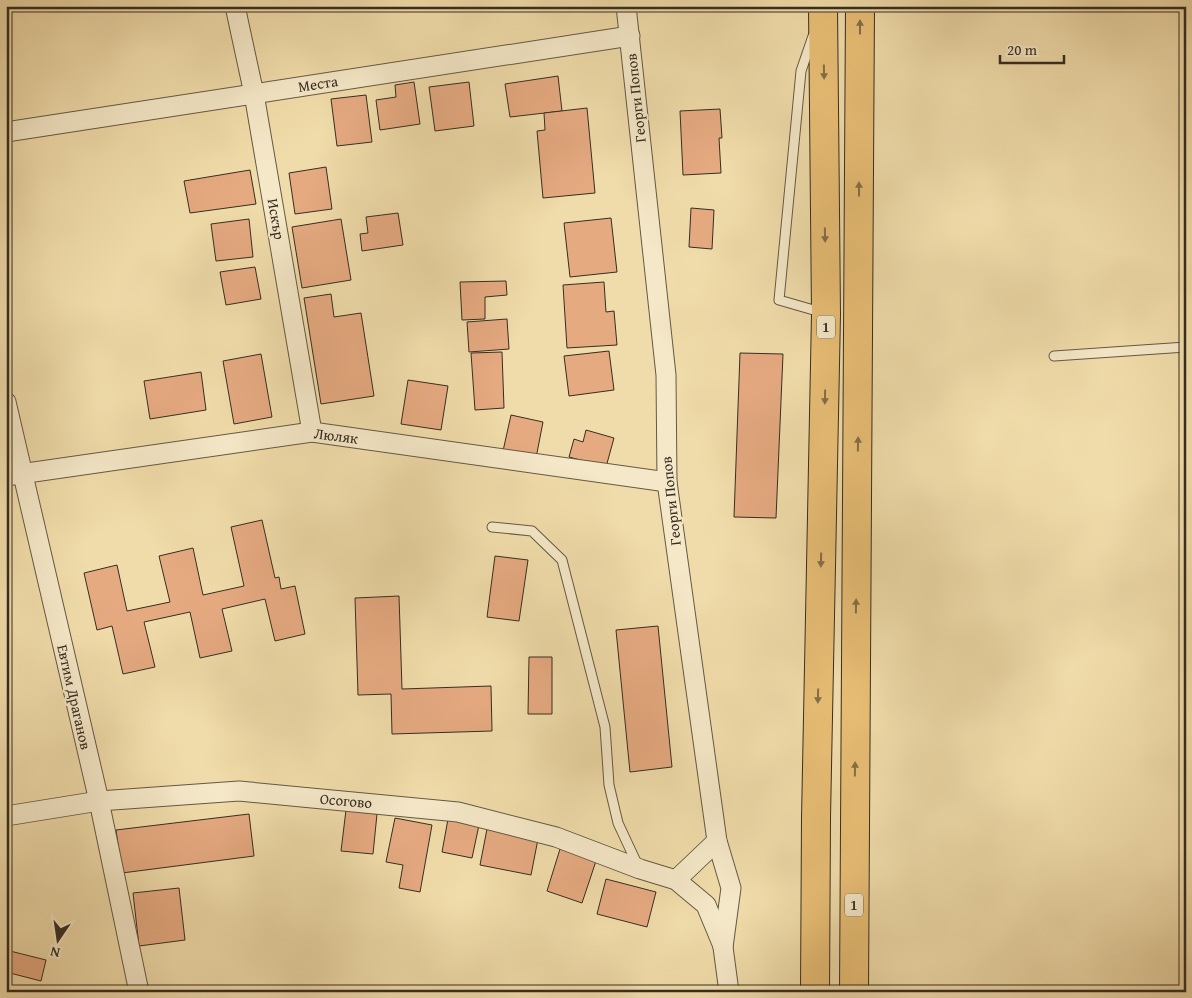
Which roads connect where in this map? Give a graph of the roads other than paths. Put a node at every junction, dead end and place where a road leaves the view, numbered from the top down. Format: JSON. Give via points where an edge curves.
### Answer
{"nodes":[{"id":1,"x":235,"y":6,"type":"edge"},
{"id":2,"x":626,"y":6,"type":"edge"},
{"id":3,"x":823,"y":6,"type":"edge"},
{"id":4,"x":860,"y":6,"type":"edge"},
{"id":5,"x":630,"y":36,"type":"junction"},
{"id":6,"x":254,"y":94,"type":"junction"},
{"id":7,"x":6,"y":132,"type":"edge"},
{"id":8,"x":826,"y":314,"type":"junction"},
{"id":9,"x":1186,"y":347,"type":"edge"},
{"id":10,"x":1054,"y":356,"type":"dead end"},
{"id":11,"x":6,"y":402,"type":"edge"},
{"id":12,"x":312,"y":432,"type":"junction"},
{"id":13,"x":14,"y":475,"type":"edge"},
{"id":14,"x":666,"y":482,"type":"junction"},
{"id":15,"x":492,"y":527,"type":"dead end"},
{"id":16,"x":98,"y":801,"type":"junction"},
{"id":17,"x":6,"y":816,"type":"edge"},
{"id":18,"x":816,"y":818,"type":"junction"},
{"id":19,"x":854,"y":818,"type":"junction"},
{"id":20,"x":717,"y":842,"type":"junction"},
{"id":21,"x":640,"y":869,"type":"junction"},
{"id":22,"x":676,"y":880,"type":"junction"},
{"id":23,"x":723,"y":947,"type":"junction"},
{"id":24,"x":139,"y":992,"type":"edge"},
{"id":25,"x":730,"y":992,"type":"edge"},
{"id":26,"x":798,"y":992,"type":"edge"},
{"id":27,"x":815,"y":992,"type":"edge"},
{"id":28,"x":854,"y":992,"type":"edge"},
{"id":29,"x":862,"y":992,"type":"edge"}],
"edges":[{"from":1,"to":6,"type":"street","name":"Искър"},
{"from":2,"to":5,"type":"street","name":"Георги Попов"},
{"from":3,"to":8,"type":"main road","number":"1","one_way":true},
{"from":3,"to":8,"type":"lane","via":[[801,71],[779,300]]},
{"from":19,"to":4,"type":"main road","number":"1","one_way":true},
{"from":5,"to":6,"type":"street","name":"Места"},
{"from":5,"to":14,"type":"street","name":"Георги Попов","via":[[666,375]]},
{"from":6,"to":7,"type":"street","name":"Места"},
{"from":6,"to":12,"type":"street","name":"Искър"},
{"from":8,"to":18,"type":"main road","number":"1","one_way":true},
{"from":9,"to":10,"type":"lane"},
{"from":11,"to":13,"type":"street","name":"Евтим Драганов"},
{"from":12,"to":13,"type":"street","name":"Люляк"},
{"from":12,"to":14,"type":"street","name":"Люляк"},
{"from":13,"to":16,"type":"street","name":"Евтим Драганов"},
{"from":14,"to":20,"type":"street","name":"Георги Попов"},
{"from":15,"to":21,"type":"lane","via":[[532,531],[562,560],[605,727],[609,785],[618,824]]},
{"from":16,"to":17,"type":"street","name":"Осогово"},
{"from":16,"to":21,"type":"street","name":"Осогово","via":[[239,791],[458,812],[556,837]]},
{"from":16,"to":24,"type":"street","name":"Евтим Драганов"},
{"from":18,"to":26,"type":"main road"},
{"from":18,"to":27,"type":"main road","number":"1"},
{"from":19,"to":28,"type":"main road","number":"1"},
{"from":19,"to":29,"type":"main road"},
{"from":20,"to":22,"type":"street"},
{"from":20,"to":23,"type":"street","name":"Георги Попов","via":[[731,888]]},
{"from":21,"to":22,"type":"street","name":"Осогово"},
{"from":22,"to":23,"type":"street","via":[[706,905]]},
{"from":23,"to":25,"type":"street","name":"Георги Попов"}]}
